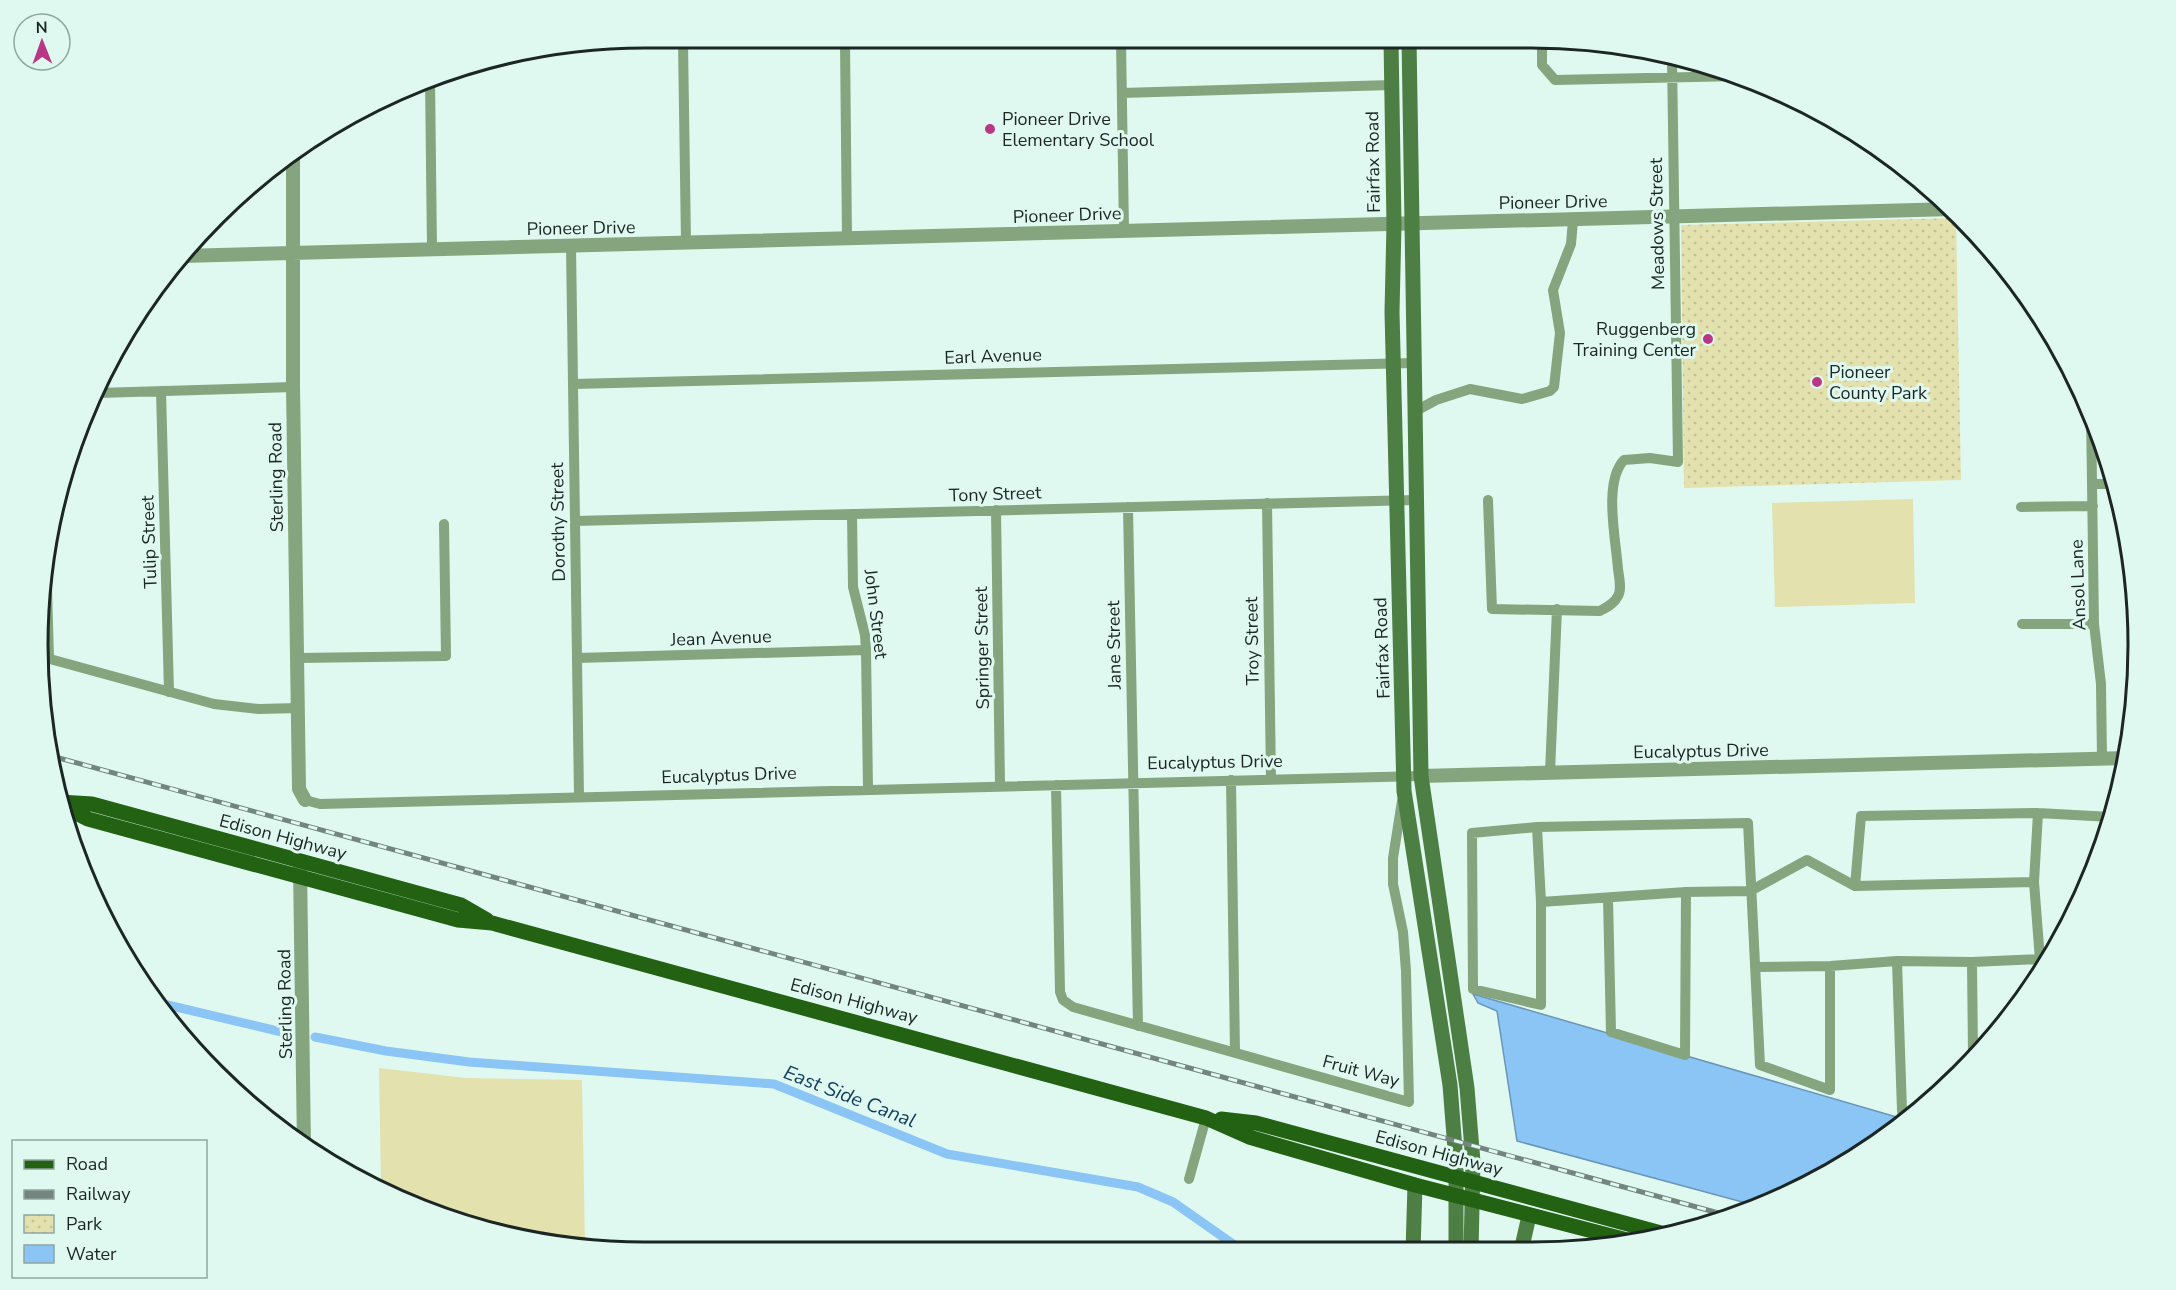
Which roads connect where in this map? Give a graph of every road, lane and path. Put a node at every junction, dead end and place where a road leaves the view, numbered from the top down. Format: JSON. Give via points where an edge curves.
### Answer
{"nodes":[{"id":1,"x":683,"y":48,"type":"edge"},
{"id":2,"x":844,"y":48,"type":"edge"},
{"id":3,"x":1121,"y":48,"type":"edge"},
{"id":4,"x":1391,"y":48,"type":"edge"},
{"id":5,"x":1409,"y":48,"type":"edge"},
{"id":6,"x":1542,"y":48,"type":"edge"},
{"id":7,"x":1672,"y":65,"type":"edge"},
{"id":8,"x":1713,"y":77,"type":"edge"},
{"id":9,"x":1672,"y":78,"type":"junction"},
{"id":10,"x":1392,"y":85,"type":"junction"},
{"id":11,"x":430,"y":88,"type":"edge"},
{"id":12,"x":1122,"y":93,"type":"junction"},
{"id":13,"x":293,"y":163,"type":"edge"},
{"id":14,"x":1939,"y":209,"type":"edge"},
{"id":15,"x":1673,"y":218,"type":"junction"},
{"id":16,"x":1573,"y":220,"type":"junction"},
{"id":17,"x":1394,"y":225,"type":"junction"},
{"id":18,"x":1411,"y":225,"type":"junction"},
{"id":19,"x":1124,"y":231,"type":"junction"},
{"id":20,"x":847,"y":239,"type":"junction"},
{"id":21,"x":686,"y":243,"type":"junction"},
{"id":22,"x":571,"y":246,"type":"junction"},
{"id":23,"x":432,"y":250,"type":"junction"},
{"id":24,"x":294,"y":254,"type":"junction"},
{"id":25,"x":192,"y":256,"type":"edge"},
{"id":26,"x":1393,"y":362,"type":"junction"},
{"id":27,"x":1413,"y":363,"type":"junction"},
{"id":28,"x":573,"y":384,"type":"junction"},
{"id":29,"x":293,"y":387,"type":"junction"},
{"id":30,"x":161,"y":391,"type":"junction"},
{"id":31,"x":104,"y":393,"type":"edge"},
{"id":32,"x":1414,"y":412,"type":"junction"},
{"id":33,"x":2092,"y":441,"type":"edge"},
{"id":34,"x":2093,"y":484,"type":"junction"},
{"id":35,"x":2106,"y":484,"type":"edge"},
{"id":36,"x":1416,"y":500,"type":"junction"},
{"id":37,"x":1488,"y":500,"type":"dead end"},
{"id":38,"x":1397,"y":501,"type":"junction"},
{"id":39,"x":1267,"y":503,"type":"junction"},
{"id":40,"x":2093,"y":506,"type":"junction"},
{"id":41,"x":1128,"y":507,"type":"junction"},
{"id":42,"x":2021,"y":507,"type":"dead end"},
{"id":43,"x":996,"y":510,"type":"junction"},
{"id":44,"x":852,"y":514,"type":"junction"},
{"id":45,"x":575,"y":521,"type":"junction"},
{"id":46,"x":444,"y":525,"type":"dead end"},
{"id":47,"x":1557,"y":609,"type":"junction"},
{"id":48,"x":2022,"y":624,"type":"dead end"},
{"id":49,"x":2094,"y":624,"type":"junction"},
{"id":50,"x":866,"y":650,"type":"junction"},
{"id":51,"x":48,"y":658,"type":"edge"},
{"id":52,"x":297,"y":658,"type":"junction"},
{"id":53,"x":577,"y":658,"type":"junction"},
{"id":54,"x":170,"y":692,"type":"junction"},
{"id":55,"x":298,"y":708,"type":"junction"},
{"id":56,"x":2117,"y":758,"type":"edge"},
{"id":57,"x":2102,"y":759,"type":"junction"},
{"id":58,"x":1550,"y":772,"type":"junction"},
{"id":59,"x":1421,"y":776,"type":"junction"},
{"id":60,"x":1271,"y":779,"type":"junction"},
{"id":61,"x":1231,"y":780,"type":"junction"},
{"id":62,"x":1132,"y":782,"type":"junction"},
{"id":63,"x":1404,"y":784,"type":"junction"},
{"id":64,"x":1056,"y":785,"type":"junction"},
{"id":65,"x":1000,"y":786,"type":"junction"},
{"id":66,"x":868,"y":789,"type":"junction"},
{"id":67,"x":579,"y":797,"type":"junction"},
{"id":68,"x":304,"y":800,"type":"joint"},
{"id":69,"x":71,"y":809,"type":"edge"},
{"id":70,"x":2038,"y":813,"type":"junction"},
{"id":71,"x":2103,"y":817,"type":"edge"},
{"id":72,"x":1537,"y":827,"type":"junction"},
{"id":73,"x":300,"y":869,"type":"junction"},
{"id":74,"x":2034,"y":882,"type":"junction"},
{"id":75,"x":1855,"y":886,"type":"junction"},
{"id":76,"x":1750,"y":891,"type":"junction"},
{"id":77,"x":1686,"y":892,"type":"junction"},
{"id":78,"x":1608,"y":898,"type":"junction"},
{"id":79,"x":1541,"y":902,"type":"junction"},
{"id":80,"x":2041,"y":956,"type":"edge"},
{"id":81,"x":2038,"y":959,"type":"edge"},
{"id":82,"x":1897,"y":961,"type":"junction"},
{"id":83,"x":1972,"y":962,"type":"junction"},
{"id":84,"x":1830,"y":966,"type":"junction"},
{"id":85,"x":1756,"y":967,"type":"junction"},
{"id":86,"x":1138,"y":1026,"type":"junction"},
{"id":87,"x":1973,"y":1046,"type":"edge"},
{"id":88,"x":1235,"y":1053,"type":"junction"},
{"id":89,"x":1903,"y":1111,"type":"edge"},
{"id":90,"x":1206,"y":1118,"type":"junction"},
{"id":91,"x":304,"y":1134,"type":"edge"},
{"id":92,"x":1189,"y":1179,"type":"dead end"},
{"id":93,"x":1415,"y":1185,"type":"junction"},
{"id":94,"x":1529,"y":1216,"type":"junction"},
{"id":95,"x":1651,"y":1230,"type":"edge"},
{"id":96,"x":1612,"y":1236,"type":"edge"},
{"id":97,"x":1413,"y":1242,"type":"edge"},
{"id":98,"x":1456,"y":1242,"type":"edge"},
{"id":99,"x":1472,"y":1242,"type":"edge"},
{"id":100,"x":1523,"y":1242,"type":"edge"}],
"edges":[{"from":1,"to":21,"type":"street"},
{"from":2,"to":20,"type":"street"},
{"from":3,"to":12,"type":"street"},
{"from":4,"to":10,"type":"main road","name":"Fairfax Road"},
{"from":5,"to":18,"type":"main road","name":"Fairfax Road"},
{"from":6,"to":9,"type":"street","via":[[1542,65],[1555,80]]},
{"from":7,"to":9,"type":"street","name":"Meadows Street"},
{"from":8,"to":9,"type":"street"},
{"from":9,"to":15,"type":"street","name":"Meadows Street"},
{"from":10,"to":12,"type":"street"},
{"from":10,"to":17,"type":"main road","name":"Fairfax Road"},
{"from":11,"to":23,"type":"street"},
{"from":12,"to":19,"type":"street"},
{"from":13,"to":24,"type":"street","name":"Sterling Road"},
{"from":14,"to":15,"type":"street","name":"Pioneer Drive"},
{"from":15,"to":16,"type":"street","name":"Pioneer Drive"},
{"from":15,"to":47,"type":"street","name":"Meadows Street","via":[[1678,462],[1624,460],[1615,473],[1612,489],[1620,590],[1612,604],[1600,610]]},
{"from":16,"to":18,"type":"street","name":"Pioneer Drive"},
{"from":16,"to":32,"type":"street","via":[[1571,244],[1553,290],[1560,333],[1554,387],[1522,399],[1470,389]]},
{"from":17,"to":18,"type":"street","name":"Pioneer Drive"},
{"from":17,"to":19,"type":"street","name":"Pioneer Drive"},
{"from":17,"to":26,"type":"main road","name":"Fairfax Road"},
{"from":18,"to":27,"type":"main road","name":"Fairfax Road"},
{"from":19,"to":20,"type":"street","name":"Pioneer Drive"},
{"from":20,"to":21,"type":"street","name":"Pioneer Drive"},
{"from":21,"to":22,"type":"street","name":"Pioneer Drive"},
{"from":22,"to":23,"type":"street","name":"Pioneer Drive"},
{"from":22,"to":28,"type":"street","name":"Dorothy Street"},
{"from":23,"to":24,"type":"street","name":"Pioneer Drive"},
{"from":24,"to":25,"type":"street","name":"Pioneer Drive"},
{"from":24,"to":29,"type":"street","name":"Sterling Road"},
{"from":26,"to":27,"type":"street","name":"Earl Avenue"},
{"from":26,"to":28,"type":"street","name":"Earl Avenue"},
{"from":26,"to":38,"type":"main road","name":"Fairfax Road"},
{"from":27,"to":32,"type":"main road","name":"Fairfax Road"},
{"from":28,"to":45,"type":"street","name":"Dorothy Street"},
{"from":29,"to":30,"type":"street"},
{"from":29,"to":52,"type":"street","name":"Sterling Road"},
{"from":30,"to":31,"type":"street"},
{"from":30,"to":54,"type":"street","name":"Tulip Street"},
{"from":32,"to":36,"type":"main road","name":"Fairfax Road"},
{"from":33,"to":34,"type":"street","name":"Ansol Lane"},
{"from":34,"to":35,"type":"street"},
{"from":34,"to":40,"type":"street","name":"Ansol Lane"},
{"from":36,"to":38,"type":"street","name":"Tony Street"},
{"from":36,"to":59,"type":"main road","name":"Fairfax Road"},
{"from":37,"to":47,"type":"street","via":[[1492,609]]},
{"from":38,"to":39,"type":"street","name":"Tony Street"},
{"from":38,"to":63,"type":"main road","name":"Fairfax Road"},
{"from":39,"to":41,"type":"street","name":"Tony Street"},
{"from":39,"to":60,"type":"street","name":"Troy Street"},
{"from":40,"to":42,"type":"street"},
{"from":40,"to":49,"type":"street","name":"Ansol Lane"},
{"from":41,"to":43,"type":"street","name":"Tony Street"},
{"from":41,"to":62,"type":"street","name":"Jane Street"},
{"from":43,"to":44,"type":"street","name":"Tony Street"},
{"from":43,"to":65,"type":"street","name":"Springer Street"},
{"from":44,"to":45,"type":"street","name":"Tony Street"},
{"from":44,"to":50,"type":"street","name":"John Street","via":[[853,587]]},
{"from":45,"to":53,"type":"street","name":"Dorothy Street"},
{"from":46,"to":52,"type":"street","via":[[446,656]]},
{"from":47,"to":58,"type":"street"},
{"from":48,"to":49,"type":"street"},
{"from":49,"to":57,"type":"street","name":"Ansol Lane","via":[[2101,684]]},
{"from":50,"to":53,"type":"street","name":"Jean Avenue"},
{"from":50,"to":66,"type":"street","name":"John Street"},
{"from":51,"to":54,"type":"street"},
{"from":52,"to":55,"type":"street","name":"Sterling Road"},
{"from":53,"to":67,"type":"street","name":"Dorothy Street"},
{"from":54,"to":55,"type":"street","via":[[236,708]]},
{"from":55,"to":68,"type":"street","name":"Sterling Road","via":[[299,789]]},
{"from":56,"to":57,"type":"street","name":"Eucalyptus Drive"},
{"from":57,"to":58,"type":"street","name":"Eucalyptus Drive"},
{"from":58,"to":59,"type":"street","name":"Eucalyptus Drive"},
{"from":59,"to":63,"type":"street","name":"Eucalyptus Drive"},
{"from":59,"to":99,"type":"main road","name":"Fairfax Road","via":[[1467,1088],[1473,1162]]},
{"from":60,"to":61,"type":"street","name":"Eucalyptus Drive"},
{"from":60,"to":63,"type":"street","name":"Eucalyptus Drive"},
{"from":61,"to":62,"type":"street","name":"Eucalyptus Drive"},
{"from":61,"to":88,"type":"street"},
{"from":62,"to":64,"type":"street","name":"Eucalyptus Drive"},
{"from":62,"to":86,"type":"street","name":"Jane Street"},
{"from":63,"to":88,"type":"street","name":"Fruit Way","via":[[1393,884],[1406,971],[1409,1102]]},
{"from":63,"to":98,"type":"main road","name":"Fairfax Road","via":[[1450,1085],[1456,1162]]},
{"from":64,"to":65,"type":"street","name":"Eucalyptus Drive"},
{"from":64,"to":86,"type":"street","name":"Fruit Way","via":[[1060,992],[1073,1007]]},
{"from":65,"to":66,"type":"street","name":"Eucalyptus Drive"},
{"from":66,"to":67,"type":"street","name":"Eucalyptus Drive"},
{"from":67,"to":68,"type":"street","name":"Eucalyptus Drive","via":[[320,804]]},
{"from":69,"to":73,"type":"main road","name":"Edison Highway","via":[[88,819]]},
{"from":70,"to":71,"type":"street"},
{"from":70,"to":74,"type":"street"},
{"from":70,"to":75,"type":"street","via":[[1861,816]]},
{"from":72,"to":76,"type":"street","via":[[1748,823]]},
{"from":72,"to":79,"type":"street"},
{"from":72,"to":79,"type":"street","via":[[1472,833],[1473,989],[1541,1005]]},
{"from":73,"to":90,"type":"main road","name":"Edison Highway","via":[[458,920],[492,922]]},
{"from":73,"to":91,"type":"street","name":"Sterling Road"},
{"from":74,"to":75,"type":"street"},
{"from":74,"to":80,"type":"street"},
{"from":75,"to":76,"type":"street","via":[[1807,860]]},
{"from":76,"to":77,"type":"street"},
{"from":76,"to":85,"type":"street"},
{"from":77,"to":78,"type":"street"},
{"from":77,"to":78,"type":"street","via":[[1685,1055],[1611,1032]]},
{"from":78,"to":79,"type":"street"},
{"from":81,"to":83,"type":"street"},
{"from":82,"to":83,"type":"street"},
{"from":82,"to":84,"type":"street"},
{"from":82,"to":89,"type":"street"},
{"from":83,"to":87,"type":"street"},
{"from":84,"to":85,"type":"street"},
{"from":84,"to":85,"type":"street","via":[[1830,1089],[1760,1065]]},
{"from":86,"to":88,"type":"street","name":"Fruit Way"},
{"from":90,"to":92,"type":"street"},
{"from":90,"to":93,"type":"main road","name":"Edison Highway","via":[[1249,1137]]},
{"from":90,"to":95,"type":"main road","name":"Edison Highway","via":[[1256,1123]]},
{"from":93,"to":94,"type":"main road","name":"Edison Highway"},
{"from":93,"to":97,"type":"main road"},
{"from":94,"to":96,"type":"main road","name":"Edison Highway"},
{"from":94,"to":100,"type":"main road"}]}
